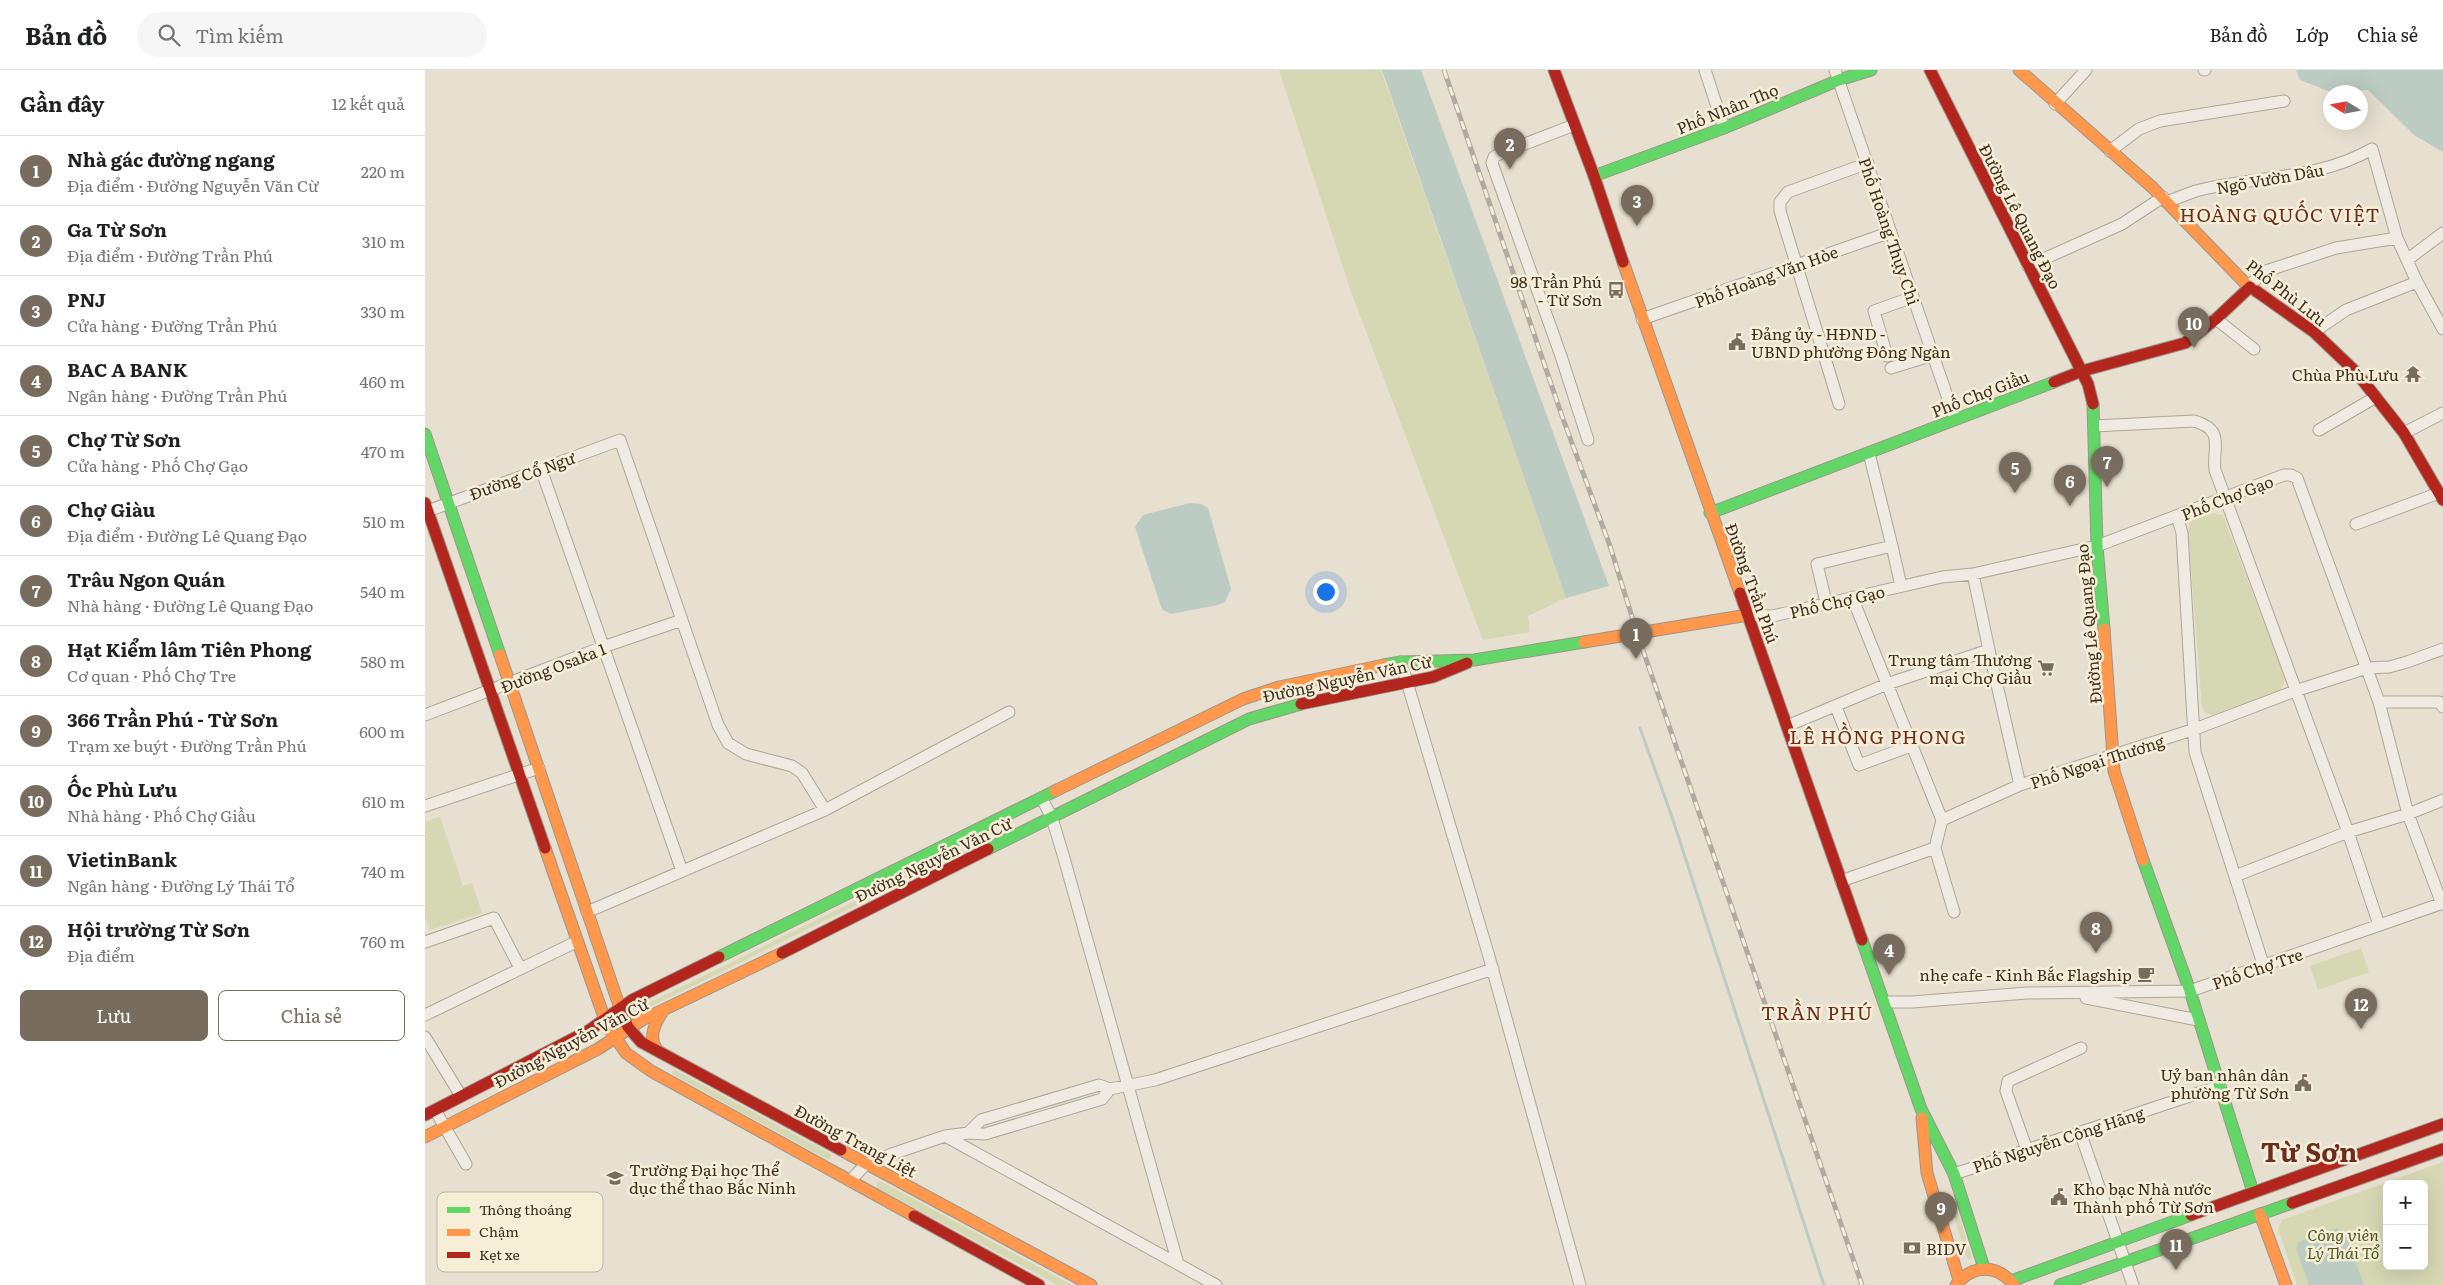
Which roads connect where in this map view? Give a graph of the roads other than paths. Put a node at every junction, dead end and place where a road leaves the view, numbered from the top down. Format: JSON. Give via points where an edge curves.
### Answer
{"nodes":[{"id":1,"x":1554,"y":70,"type":"edge"},
{"id":2,"x":1705,"y":70,"type":"edge"},
{"id":3,"x":1871,"y":70,"type":"edge"},
{"id":4,"x":1930,"y":70,"type":"edge"},
{"id":5,"x":2019,"y":70,"type":"edge"},
{"id":6,"x":2085,"y":70,"type":"edge"},
{"id":7,"x":1837,"y":75,"type":"edge"},
{"id":8,"x":2284,"y":100,"type":"dead end"},
{"id":9,"x":2055,"y":104,"type":"junction"},
{"id":10,"x":1574,"y":125,"type":"junction"},
{"id":11,"x":1725,"y":128,"type":"junction"},
{"id":12,"x":2110,"y":151,"type":"junction"},
{"id":13,"x":1867,"y":163,"type":"junction"},
{"id":14,"x":1594,"y":176,"type":"junction"},
{"id":15,"x":2165,"y":199,"type":"junction"},
{"id":16,"x":1891,"y":232,"type":"junction"},
{"id":17,"x":2443,"y":233,"type":"edge"},
{"id":18,"x":2397,"y":238,"type":"junction"},
{"id":19,"x":2407,"y":260,"type":"junction"},
{"id":20,"x":1796,"y":265,"type":"junction"},
{"id":21,"x":2028,"y":266,"type":"junction"},
{"id":22,"x":2417,"y":282,"type":"junction"},
{"id":23,"x":2249,"y":286,"type":"junction"},
{"id":24,"x":1913,"y":297,"type":"junction"},
{"id":25,"x":1642,"y":319,"type":"junction"},
{"id":26,"x":2217,"y":319,"type":"junction"},
{"id":27,"x":2443,"y":329,"type":"edge"},
{"id":28,"x":2314,"y":332,"type":"junction"},
{"id":29,"x":2254,"y":349,"type":"dead end"},
{"id":30,"x":1933,"y":355,"type":"junction"},
{"id":31,"x":1887,"y":356,"type":"dead end"},
{"id":32,"x":1891,"y":368,"type":"dead end"},
{"id":33,"x":2082,"y":371,"type":"junction"},
{"id":34,"x":2376,"y":397,"type":"junction"},
{"id":35,"x":1839,"y":404,"type":"dead end"},
{"id":36,"x":2443,"y":413,"type":"edge"},
{"id":37,"x":1955,"y":419,"type":"junction"},
{"id":38,"x":2093,"y":426,"type":"junction"},
{"id":39,"x":2319,"y":430,"type":"dead end"},
{"id":40,"x":2404,"y":433,"type":"junction"},
{"id":41,"x":425,"y":434,"type":"edge"},
{"id":42,"x":1588,"y":440,"type":"dead end"},
{"id":43,"x":1869,"y":453,"type":"junction"},
{"id":44,"x":541,"y":469,"type":"junction"},
{"id":45,"x":2441,"y":496,"type":"edge"},
{"id":46,"x":2226,"y":497,"type":"junction"},
{"id":47,"x":449,"y":501,"type":"junction"},
{"id":48,"x":426,"y":508,"type":"edge"},
{"id":49,"x":1710,"y":514,"type":"junction"},
{"id":50,"x":2177,"y":516,"type":"junction"},
{"id":51,"x":2356,"y":524,"type":"dead end"},
{"id":52,"x":1892,"y":546,"type":"junction"},
{"id":53,"x":2097,"y":546,"type":"junction"},
{"id":54,"x":1973,"y":574,"type":"junction"},
{"id":55,"x":1901,"y":586,"type":"junction"},
{"id":56,"x":1852,"y":597,"type":"junction"},
{"id":57,"x":1826,"y":602,"type":"junction"},
{"id":58,"x":1748,"y":615,"type":"junction"},
{"id":59,"x":682,"y":620,"type":"junction"},
{"id":60,"x":603,"y":647,"type":"junction"},
{"id":61,"x":2443,"y":649,"type":"edge"},
{"id":62,"x":1989,"y":650,"type":"junction"},
{"id":63,"x":1474,"y":660,"type":"junction"},
{"id":64,"x":1401,"y":662,"type":"junction"},
{"id":65,"x":2367,"y":668,"type":"junction"},
{"id":66,"x":510,"y":684,"type":"junction"},
{"id":67,"x":1406,"y":684,"type":"junction"},
{"id":68,"x":1887,"y":684,"type":"junction"},
{"id":69,"x":490,"y":691,"type":"junction"},
{"id":70,"x":2295,"y":691,"type":"junction"},
{"id":71,"x":2379,"y":702,"type":"junction"},
{"id":72,"x":1836,"y":707,"type":"junction"},
{"id":73,"x":2443,"y":708,"type":"edge"},
{"id":74,"x":1009,"y":712,"type":"dead end"},
{"id":75,"x":425,"y":715,"type":"edge"},
{"id":76,"x":1787,"y":726,"type":"junction"},
{"id":77,"x":2195,"y":729,"type":"junction"},
{"id":78,"x":1911,"y":746,"type":"junction"},
{"id":79,"x":2113,"y":756,"type":"junction"},
{"id":80,"x":539,"y":768,"type":"junction"},
{"id":81,"x":518,"y":774,"type":"junction"},
{"id":82,"x":2020,"y":785,"type":"junction"},
{"id":83,"x":1042,"y":799,"type":"junction"},
{"id":84,"x":2443,"y":800,"type":"edge"},
{"id":85,"x":425,"y":806,"type":"edge"},
{"id":86,"x":825,"y":810,"type":"junction"},
{"id":87,"x":2408,"y":814,"type":"junction"},
{"id":88,"x":1052,"y":818,"type":"junction"},
{"id":89,"x":1942,"y":820,"type":"junction"},
{"id":90,"x":2348,"y":832,"type":"junction"},
{"id":91,"x":946,"y":846,"type":"junction"},
{"id":92,"x":1935,"y":848,"type":"junction"},
{"id":93,"x":956,"y":866,"type":"junction"},
{"id":94,"x":682,"y":871,"type":"junction"},
{"id":95,"x":2235,"y":876,"type":"junction"},
{"id":96,"x":1841,"y":881,"type":"junction"},
{"id":97,"x":2443,"y":904,"type":"edge"},
{"id":98,"x":587,"y":912,"type":"junction"},
{"id":99,"x":1954,"y":912,"type":"dead end"},
{"id":100,"x":2379,"y":925,"type":"junction"},
{"id":101,"x":425,"y":942,"type":"edge"},
{"id":102,"x":576,"y":942,"type":"junction"},
{"id":103,"x":2264,"y":967,"type":"junction"},
{"id":104,"x":520,"y":968,"type":"junction"},
{"id":105,"x":1493,"y":969,"type":"junction"},
{"id":106,"x":2190,"y":991,"type":"junction"},
{"id":107,"x":2064,"y":994,"type":"junction"},
{"id":108,"x":1884,"y":1002,"type":"junction"},
{"id":109,"x":621,"y":1008,"type":"junction"},
{"id":110,"x":663,"y":1011,"type":"junction"},
{"id":111,"x":425,"y":1014,"type":"edge"},
{"id":112,"x":605,"y":1020,"type":"junction"},
{"id":113,"x":2198,"y":1020,"type":"junction"},
{"id":114,"x":628,"y":1027,"type":"junction"},
{"id":115,"x":425,"y":1037,"type":"edge"},
{"id":116,"x":613,"y":1038,"type":"junction"},
{"id":117,"x":2081,"y":1048,"type":"dead end"},
{"id":118,"x":658,"y":1051,"type":"junction"},
{"id":119,"x":1128,"y":1085,"type":"junction"},
{"id":120,"x":2220,"y":1086,"type":"junction"},
{"id":121,"x":461,"y":1096,"type":"junction"},
{"id":122,"x":1921,"y":1109,"type":"junction"},
{"id":123,"x":430,"y":1112,"type":"edge"},
{"id":124,"x":2443,"y":1124,"type":"edge"},
{"id":125,"x":443,"y":1128,"type":"junction"},
{"id":126,"x":2081,"y":1132,"type":"junction"},
{"id":127,"x":945,"y":1136,"type":"junction"},
{"id":128,"x":425,"y":1137,"type":"edge"},
{"id":129,"x":2388,"y":1144,"type":"junction"},
{"id":130,"x":2443,"y":1148,"type":"edge"},
{"id":131,"x":2027,"y":1150,"type":"junction"},
{"id":132,"x":1943,"y":1153,"type":"junction"},
{"id":133,"x":1924,"y":1158,"type":"junction"},
{"id":134,"x":466,"y":1164,"type":"dead end"},
{"id":135,"x":866,"y":1164,"type":"junction"},
{"id":136,"x":2395,"y":1166,"type":"junction"},
{"id":137,"x":1942,"y":1178,"type":"junction"},
{"id":138,"x":850,"y":1182,"type":"junction"},
{"id":139,"x":2253,"y":1192,"type":"junction"},
{"id":140,"x":2260,"y":1214,"type":"junction"},
{"id":141,"x":2118,"y":1240,"type":"junction"},
{"id":142,"x":2125,"y":1262,"type":"junction"},
{"id":143,"x":1178,"y":1264,"type":"junction"},
{"id":144,"x":1984,"y":1268,"type":"junction"},
{"id":145,"x":1958,"y":1282,"type":"edge"},
{"id":146,"x":2012,"y":1283,"type":"edge"},
{"id":147,"x":1039,"y":1285,"type":"edge"},
{"id":148,"x":1091,"y":1285,"type":"edge"},
{"id":149,"x":1216,"y":1285,"type":"edge"},
{"id":150,"x":1580,"y":1285,"type":"edge"},
{"id":151,"x":2060,"y":1285,"type":"edge"},
{"id":152,"x":2133,"y":1285,"type":"edge"},
{"id":153,"x":2285,"y":1285,"type":"edge"}],
"edges":[{"from":1,"to":10,"type":"main road","name":"Đường Trần Phú"},
{"from":2,"to":11,"type":"street"},
{"from":3,"to":7,"type":"main road","name":"Phố Nhân Thọ"},
{"from":4,"to":21,"type":"main road","name":"Đường Lê Quang Đạo"},
{"from":5,"to":9,"type":"main road","name":"Phố Phù Lưu"},
{"from":6,"to":9,"type":"street"},
{"from":7,"to":11,"type":"main road","name":"Phố Nhân Thọ"},
{"from":7,"to":13,"type":"street","name":"Phố Hoàng Thụy Chi"},
{"from":8,"to":12,"type":"street","via":[[2160,121],[2139,129]]},
{"from":9,"to":12,"type":"main road","name":"Phố Phù Lưu"},
{"from":10,"to":14,"type":"main road","name":"Đường Trần Phú"},
{"from":10,"to":42,"type":"street","via":[[1499,154],[1493,162]]},
{"from":11,"to":14,"type":"main road","name":"Phố Nhân Thọ"},
{"from":12,"to":15,"type":"main road","name":"Phố Phù Lưu"},
{"from":13,"to":16,"type":"street","name":"Phố Hoàng Thụy Chi"},
{"from":13,"to":20,"type":"street","via":[[1788,192],[1781,198],[1780,211]]},
{"from":14,"to":25,"type":"main road","name":"Đường Trần Phú"},
{"from":15,"to":18,"type":"street","name":"Ngõ Vườn Dâu","via":[[2307,173],[2351,161],[2372,149]]},
{"from":15,"to":21,"type":"street","name":"Ngõ Vườn Dâu","via":[[2122,224]]},
{"from":15,"to":23,"type":"main road","name":"Phố Phù Lưu"},
{"from":16,"to":20,"type":"street","name":"Phố Hoàng Văn Hòe"},
{"from":16,"to":24,"type":"street","name":"Phố Hoàng Thụy Chi"},
{"from":17,"to":19,"type":"street"},
{"from":18,"to":19,"type":"street"},
{"from":18,"to":23,"type":"street","via":[[2336,248],[2266,271]]},
{"from":19,"to":22,"type":"street"},
{"from":20,"to":25,"type":"street","name":"Phố Hoàng Văn Hòe"},
{"from":20,"to":35,"type":"street"},
{"from":21,"to":33,"type":"main road","name":"Đường Lê Quang Đạo"},
{"from":22,"to":27,"type":"street"},
{"from":22,"to":28,"type":"street","via":[[2346,310]]},
{"from":23,"to":26,"type":"main road","name":"Phố Chợ Giầu"},
{"from":23,"to":28,"type":"main road","name":"Phố Phù Lưu"},
{"from":24,"to":30,"type":"street","name":"Phố Hoàng Thụy Chi"},
{"from":24,"to":31,"type":"street","via":[[1874,311]]},
{"from":25,"to":49,"type":"main road","name":"Đường Trần Phú"},
{"from":26,"to":29,"type":"street"},
{"from":26,"to":33,"type":"main road","name":"Phố Chợ Giầu","via":[[2185,342]]},
{"from":28,"to":34,"type":"main road","name":"Phố Phù Lưu","via":[[2356,372]]},
{"from":30,"to":32,"type":"street"},
{"from":30,"to":37,"type":"street","name":"Phố Hoàng Thụy Chi"},
{"from":33,"to":37,"type":"main road","name":"Phố Chợ Giầu"},
{"from":33,"to":38,"type":"main road","name":"Đường Lê Quang Đạo","via":[[2093,403]]},
{"from":34,"to":39,"type":"street"},
{"from":34,"to":40,"type":"main road","name":"Phố Phù Lưu"},
{"from":36,"to":40,"type":"street"},
{"from":37,"to":43,"type":"main road","name":"Phố Chợ Giầu"},
{"from":38,"to":46,"type":"street","via":[[2181,420],[2202,423],[2216,439],[2215,470]]},
{"from":38,"to":53,"type":"main road","name":"Đường Lê Quang Đạo"},
{"from":40,"to":45,"type":"main road","name":"Phố Phù Lưu"},
{"from":41,"to":47,"type":"main road","name":"Đường Trang Liệt"},
{"from":43,"to":49,"type":"main road","name":"Phố Chợ Giầu"},
{"from":43,"to":52,"type":"street"},
{"from":44,"to":47,"type":"street","name":"Đường Cổ Ngư"},
{"from":44,"to":59,"type":"street","name":"Đường Cổ Ngư","via":[[620,440]]},
{"from":44,"to":60,"type":"street"},
{"from":45,"to":51,"type":"street"},
{"from":46,"to":50,"type":"street","name":"Phố Chợ Gạo"},
{"from":46,"to":65,"type":"street","name":"Phố Chợ Gạo","via":[[2284,475],[2297,478]]},
{"from":46,"to":70,"type":"street"},
{"from":47,"to":48,"type":"street","name":"Đường Cổ Ngư"},
{"from":47,"to":66,"type":"main road","name":"Đường Trang Liệt"},
{"from":48,"to":69,"type":"main road"},
{"from":49,"to":58,"type":"main road","name":"Đường Trần Phú"},
{"from":50,"to":53,"type":"street","name":"Phố Chợ Gạo"},
{"from":50,"to":77,"type":"street","via":[[2182,533]]},
{"from":52,"to":55,"type":"street"},
{"from":52,"to":57,"type":"street","via":[[1817,564]]},
{"from":53,"to":54,"type":"street","name":"Phố Chợ Gạo"},
{"from":53,"to":79,"type":"main road","name":"Đường Lê Quang Đạo"},
{"from":54,"to":55,"type":"street","name":"Phố Chợ Gạo"},
{"from":54,"to":62,"type":"street","name":"Phố Ngoại Thương"},
{"from":55,"to":56,"type":"street","name":"Phố Chợ Gạo"},
{"from":56,"to":57,"type":"street","name":"Phố Chợ Gạo"},
{"from":56,"to":68,"type":"street"},
{"from":57,"to":58,"type":"street","name":"Phố Chợ Gạo","via":[[1773,616]]},
{"from":58,"to":63,"type":"main road","name":"Đường Nguyễn Văn Cừ"},
{"from":58,"to":76,"type":"main road","name":"Đường Trần Phú"},
{"from":59,"to":60,"type":"street","name":"Đường Osaka 1"},
{"from":59,"to":86,"type":"street","via":[[718,725],[728,743],[746,754],[792,766],[802,773]]},
{"from":60,"to":66,"type":"street","name":"Đường Osaka 1"},
{"from":60,"to":94,"type":"street"},
{"from":61,"to":65,"type":"street","name":"Phố Ngoại Thương","via":[[2389,667]]},
{"from":62,"to":68,"type":"street"},
{"from":62,"to":82,"type":"street","name":"Phố Ngoại Thương"},
{"from":63,"to":64,"type":"main road","name":"Đường Nguyễn Văn Cừ"},
{"from":63,"to":67,"type":"main road","name":"Đường Nguyễn Văn Cừ"},
{"from":64,"to":67,"type":"street"},
{"from":64,"to":83,"type":"main road","name":"Đường Nguyễn Văn Cừ","via":[[1279,687],[1243,700]]},
{"from":65,"to":70,"type":"street","name":"Phố Ngoại Thương"},
{"from":65,"to":71,"type":"street","name":"Phố Chợ Gạo"},
{"from":66,"to":69,"type":"street","name":"Đường Osaka 1"},
{"from":66,"to":80,"type":"main road","name":"Đường Trang Liệt"},
{"from":67,"to":88,"type":"main road","name":"Đường Nguyễn Văn Cừ","via":[[1257,715]]},
{"from":67,"to":105,"type":"street"},
{"from":68,"to":72,"type":"street"},
{"from":68,"to":78,"type":"street"},
{"from":69,"to":75,"type":"street","name":"Đường Osaka 1"},
{"from":69,"to":81,"type":"main road"},
{"from":70,"to":77,"type":"street","name":"Phố Ngoại Thương"},
{"from":70,"to":90,"type":"street"},
{"from":71,"to":73,"type":"street","via":[[2439,702]]},
{"from":71,"to":87,"type":"street","name":"Phố Chợ Gạo"},
{"from":72,"to":76,"type":"street"},
{"from":72,"to":78,"type":"street","via":[[1859,765]]},
{"from":74,"to":86,"type":"street"},
{"from":76,"to":96,"type":"main road","name":"Đường Trần Phú"},
{"from":77,"to":79,"type":"street","name":"Phố Ngoại Thương"},
{"from":77,"to":95,"type":"street","via":[[2195,752]]},
{"from":78,"to":89,"type":"street"},
{"from":79,"to":82,"type":"street","name":"Phố Ngoại Thương"},
{"from":79,"to":106,"type":"main road","name":"Đường Lê Quang Đạo","via":[[2123,804]]},
{"from":80,"to":81,"type":"street"},
{"from":80,"to":98,"type":"main road","name":"Đường Trang Liệt"},
{"from":81,"to":85,"type":"street"},
{"from":81,"to":102,"type":"main road"},
{"from":82,"to":89,"type":"street"},
{"from":83,"to":88,"type":"street"},
{"from":83,"to":91,"type":"main road","name":"Đường Nguyễn Văn Cừ"},
{"from":84,"to":87,"type":"street"},
{"from":86,"to":94,"type":"street"},
{"from":87,"to":90,"type":"street"},
{"from":87,"to":97,"type":"street","name":"Phố Chợ Gạo"},
{"from":88,"to":93,"type":"main road","name":"Đường Nguyễn Văn Cừ"},
{"from":88,"to":119,"type":"street"},
{"from":89,"to":92,"type":"street"},
{"from":90,"to":95,"type":"street"},
{"from":90,"to":100,"type":"street"},
{"from":91,"to":93,"type":"main road"},
{"from":91,"to":109,"type":"main road","name":"Đường Nguyễn Văn Cừ","via":[[771,930]]},
{"from":92,"to":96,"type":"street"},
{"from":92,"to":99,"type":"street"},
{"from":93,"to":110,"type":"main road","name":"Đường Nguyễn Văn Cừ"},
{"from":94,"to":98,"type":"street"},
{"from":95,"to":103,"type":"street"},
{"from":96,"to":108,"type":"main road","name":"Đường Trần Phú"},
{"from":97,"to":100,"type":"street","name":"Phố Chợ Tre"},
{"from":98,"to":109,"type":"main road","name":"Đường Trang Liệt"},
{"from":100,"to":103,"type":"street","name":"Phố Chợ Tre"},
{"from":101,"to":104,"type":"street","via":[[495,918]]},
{"from":102,"to":104,"type":"street"},
{"from":102,"to":112,"type":"main road"},
{"from":103,"to":106,"type":"street","name":"Phố Chợ Tre"},
{"from":104,"to":111,"type":"street"},
{"from":105,"to":119,"type":"street","via":[[1155,1080]]},
{"from":105,"to":150,"type":"street"},
{"from":106,"to":107,"type":"street","name":"Phố Chợ Tre"},
{"from":106,"to":113,"type":"main road","name":"Đường Lê Quang Đạo"},
{"from":107,"to":108,"type":"street","name":"Phố Chợ Tre","via":[[2027,993]]},
{"from":107,"to":113,"type":"street","name":"Phố Chợ Tre"},
{"from":108,"to":122,"type":"main road","name":"Đường Trần Phú"},
{"from":109,"to":112,"type":"main road","name":"Đường Nguyễn Văn Cừ"},
{"from":109,"to":114,"type":"main road","name":"Đường Trang Liệt"},
{"from":110,"to":114,"type":"main road","name":"Đường Nguyễn Văn Cừ"},
{"from":110,"to":118,"type":"main road","via":[[655,1023],[652,1038]]},
{"from":112,"to":116,"type":"main road"},
{"from":112,"to":121,"type":"main road","name":"Đường Nguyễn Văn Cừ"},
{"from":113,"to":120,"type":"main road","name":"Đường Lê Quang Đạo"},
{"from":114,"to":116,"type":"main road","name":"Đường Nguyễn Văn Cừ"},
{"from":114,"to":118,"type":"main road","name":"Đường Trang Liệt","via":[[641,1042]]},
{"from":115,"to":121,"type":"street"},
{"from":116,"to":125,"type":"main road","name":"Đường Nguyễn Văn Cừ","via":[[598,1049]]},
{"from":116,"to":138,"type":"main road","via":[[629,1057],[662,1078]]},
{"from":117,"to":131,"type":"street","via":[[2008,1081],[2006,1091]]},
{"from":118,"to":135,"type":"main road","name":"Đường Trang Liệt"},
{"from":119,"to":127,"type":"street","via":[[1110,1089],[1102,1099],[985,1134]]},
{"from":119,"to":143,"type":"street"},
{"from":120,"to":126,"type":"street","name":"Phố Nguyễn Công Hãng"},
{"from":120,"to":139,"type":"main road","name":"Đường Lê Quang Đạo"},
{"from":121,"to":123,"type":"main road","name":"Đường Nguyễn Văn Cừ"},
{"from":122,"to":132,"type":"main road","name":"Đường Trần Phú"},
{"from":122,"to":133,"type":"main road","name":"Đường Trần Phú"},
{"from":123,"to":125,"type":"street"},
{"from":124,"to":129,"type":"main road"},
{"from":125,"to":128,"type":"main road","name":"Đường Nguyễn Văn Cừ"},
{"from":125,"to":134,"type":"street"},
{"from":126,"to":131,"type":"street","name":"Phố Nguyễn Công Hãng"},
{"from":126,"to":141,"type":"street"},
{"from":127,"to":135,"type":"street"},
{"from":127,"to":143,"type":"street"},
{"from":129,"to":136,"type":"main road"},
{"from":129,"to":139,"type":"main road"},
{"from":130,"to":136,"type":"main road"},
{"from":131,"to":137,"type":"street","name":"Phố Nguyễn Công Hãng"},
{"from":132,"to":133,"type":"main road"},
{"from":132,"to":137,"type":"main road","name":"Đường Trần Phú"},
{"from":133,"to":137,"type":"main road","name":"Đường Trần Phú"},
{"from":135,"to":138,"type":"street"},
{"from":135,"to":148,"type":"main road","name":"Đường Trang Liệt"},
{"from":136,"to":140,"type":"main road"},
{"from":137,"to":144,"type":"main road","name":"Đường Trần Phú"},
{"from":137,"to":145,"type":"main road","name":"Đường Trần Phú"},
{"from":138,"to":147,"type":"main road"},
{"from":139,"to":140,"type":"main road","name":"Đường Lê Quang Đạo"},
{"from":139,"to":141,"type":"main road"},
{"from":140,"to":142,"type":"main road"},
{"from":140,"to":153,"type":"main road"},
{"from":141,"to":142,"type":"street"},
{"from":141,"to":146,"type":"main road"},
{"from":142,"to":151,"type":"main road"},
{"from":142,"to":152,"type":"street"},
{"from":143,"to":149,"type":"street"},
{"from":144,"to":145,"type":"main road","via":[[1971,1270]]},
{"from":144,"to":146,"type":"main road","via":[[2001,1272]]}]}
